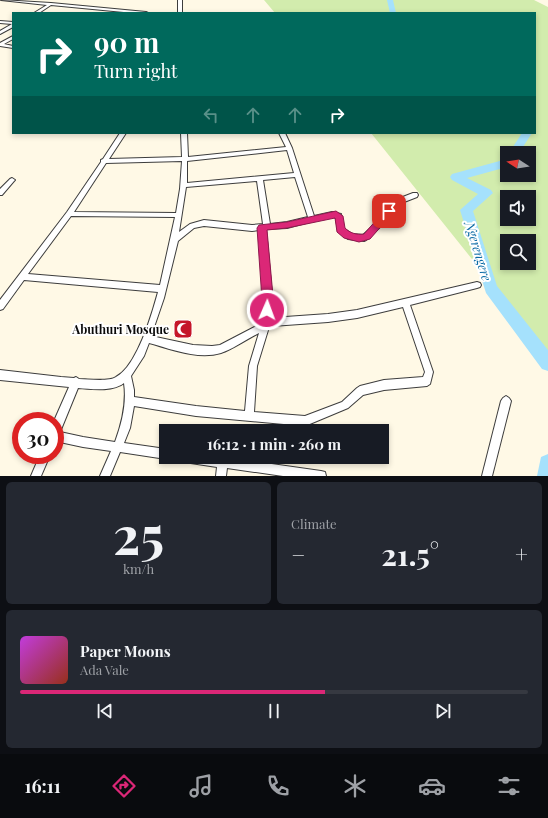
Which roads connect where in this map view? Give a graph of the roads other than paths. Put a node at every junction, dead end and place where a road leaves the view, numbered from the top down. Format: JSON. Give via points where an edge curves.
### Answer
{"nodes":[{"id":1,"x":3,"y":0,"type":"edge"},
{"id":2,"x":180,"y":0,"type":"edge"},
{"id":3,"x":52,"y":4,"type":"junction"},
{"id":4,"x":103,"y":9,"type":"junction"},
{"id":5,"x":38,"y":12,"type":"edge"},
{"id":6,"x":100,"y":12,"type":"edge"},
{"id":7,"x":135,"y":12,"type":"edge"},
{"id":8,"x":180,"y":12,"type":"edge"},
{"id":9,"x":0,"y":22,"type":"edge"},
{"id":10,"x":12,"y":24,"type":"edge"},
{"id":11,"x":12,"y":25,"type":"edge"},
{"id":12,"x":0,"y":33,"type":"edge"},
{"id":13,"x":12,"y":38,"type":"edge"},
{"id":14,"x":0,"y":45,"type":"edge"},
{"id":15,"x":12,"y":46,"type":"edge"},
{"id":16,"x":122,"y":134,"type":"edge"},
{"id":17,"x":184,"y":134,"type":"edge"},
{"id":18,"x":282,"y":134,"type":"edge"},
{"id":19,"x":289,"y":148,"type":"junction"},
{"id":20,"x":185,"y":159,"type":"junction"},
{"id":21,"x":103,"y":161,"type":"junction"},
{"id":22,"x":297,"y":175,"type":"junction"},
{"id":23,"x":260,"y":178,"type":"junction"},
{"id":24,"x":12,"y":180,"type":"dead end"},
{"id":25,"x":183,"y":185,"type":"junction"},
{"id":26,"x":0,"y":193,"type":"edge"},
{"id":27,"x":415,"y":194,"type":"dead end"},
{"id":28,"x":69,"y":214,"type":"junction"},
{"id":29,"x":179,"y":215,"type":"junction"},
{"id":30,"x":312,"y":219,"type":"junction"},
{"id":31,"x":264,"y":227,"type":"junction"},
{"id":32,"x":175,"y":238,"type":"junction"},
{"id":33,"x":21,"y":277,"type":"junction"},
{"id":34,"x":477,"y":285,"type":"dead end"},
{"id":35,"x":162,"y":289,"type":"junction"},
{"id":36,"x":405,"y":302,"type":"junction"},
{"id":37,"x":1,"y":304,"type":"edge"},
{"id":38,"x":266,"y":326,"type":"junction"},
{"id":39,"x":147,"y":339,"type":"junction"},
{"id":40,"x":0,"y":375,"type":"edge"},
{"id":41,"x":127,"y":377,"type":"junction"},
{"id":42,"x":76,"y":382,"type":"junction"},
{"id":43,"x":130,"y":401,"type":"junction"},
{"id":44,"x":506,"y":401,"type":"dead end"},
{"id":45,"x":63,"y":412,"type":"edge"},
{"id":46,"x":249,"y":416,"type":"junction"},
{"id":47,"x":64,"y":438,"type":"edge"},
{"id":48,"x":119,"y":446,"type":"junction"},
{"id":49,"x":159,"y":453,"type":"edge"},
{"id":50,"x":41,"y":464,"type":"edge"},
{"id":51,"x":222,"y":464,"type":"edge"},
{"id":52,"x":230,"y":464,"type":"edge"},
{"id":53,"x":36,"y":476,"type":"edge"},
{"id":54,"x":105,"y":476,"type":"edge"},
{"id":55,"x":221,"y":476,"type":"edge"},
{"id":56,"x":321,"y":476,"type":"edge"},
{"id":57,"x":487,"y":476,"type":"edge"}],
"edges":[{"from":1,"to":3,"type":"street"},
{"from":2,"to":8,"type":"street"},
{"from":3,"to":4,"type":"street"},
{"from":3,"to":5,"type":"street"},
{"from":4,"to":6,"type":"street"},
{"from":4,"to":7,"type":"street"},
{"from":9,"to":10,"type":"street"},
{"from":11,"to":12,"type":"street"},
{"from":13,"to":14,"type":"street"},
{"from":14,"to":15,"type":"street"},
{"from":16,"to":21,"type":"street"},
{"from":17,"to":20,"type":"street"},
{"from":18,"to":19,"type":"street"},
{"from":19,"to":20,"type":"street"},
{"from":19,"to":22,"type":"street"},
{"from":20,"to":21,"type":"street"},
{"from":20,"to":25,"type":"street"},
{"from":21,"to":28,"type":"street"},
{"from":22,"to":23,"type":"street"},
{"from":22,"to":30,"type":"street"},
{"from":23,"to":25,"type":"street"},
{"from":23,"to":31,"type":"street"},
{"from":24,"to":26,"type":"street"},
{"from":25,"to":29,"type":"street"},
{"from":27,"to":30,"type":"street","via":[[397,202],[364,238],[353,238],[345,234],[340,229],[339,216],[336,214]]},
{"from":28,"to":29,"type":"street"},
{"from":28,"to":33,"type":"street"},
{"from":29,"to":32,"type":"street"},
{"from":30,"to":31,"type":"street"},
{"from":31,"to":32,"type":"street","via":[[204,223],[192,226]]},
{"from":31,"to":38,"type":"street","via":[[268,296]]},
{"from":32,"to":35,"type":"street"},
{"from":33,"to":35,"type":"street"},
{"from":33,"to":37,"type":"street"},
{"from":34,"to":36,"type":"street"},
{"from":35,"to":39,"type":"street"},
{"from":36,"to":38,"type":"street","via":[[357,314],[271,322]]},
{"from":36,"to":46,"type":"street","via":[[429,372],[427,381],[360,390],[346,405],[305,421]]},
{"from":38,"to":39,"type":"street","via":[[215,350]]},
{"from":38,"to":46,"type":"street","via":[[253,366]]},
{"from":39,"to":41,"type":"street"},
{"from":40,"to":42,"type":"street"},
{"from":41,"to":42,"type":"street","via":[[111,384]]},
{"from":41,"to":43,"type":"street"},
{"from":42,"to":45,"type":"street"},
{"from":43,"to":46,"type":"street"},
{"from":43,"to":48,"type":"street"},
{"from":44,"to":57,"type":"street"},
{"from":47,"to":48,"type":"street"},
{"from":48,"to":49,"type":"street"},
{"from":48,"to":54,"type":"street"},
{"from":50,"to":53,"type":"street"},
{"from":51,"to":55,"type":"street"},
{"from":52,"to":56,"type":"street"}]}
